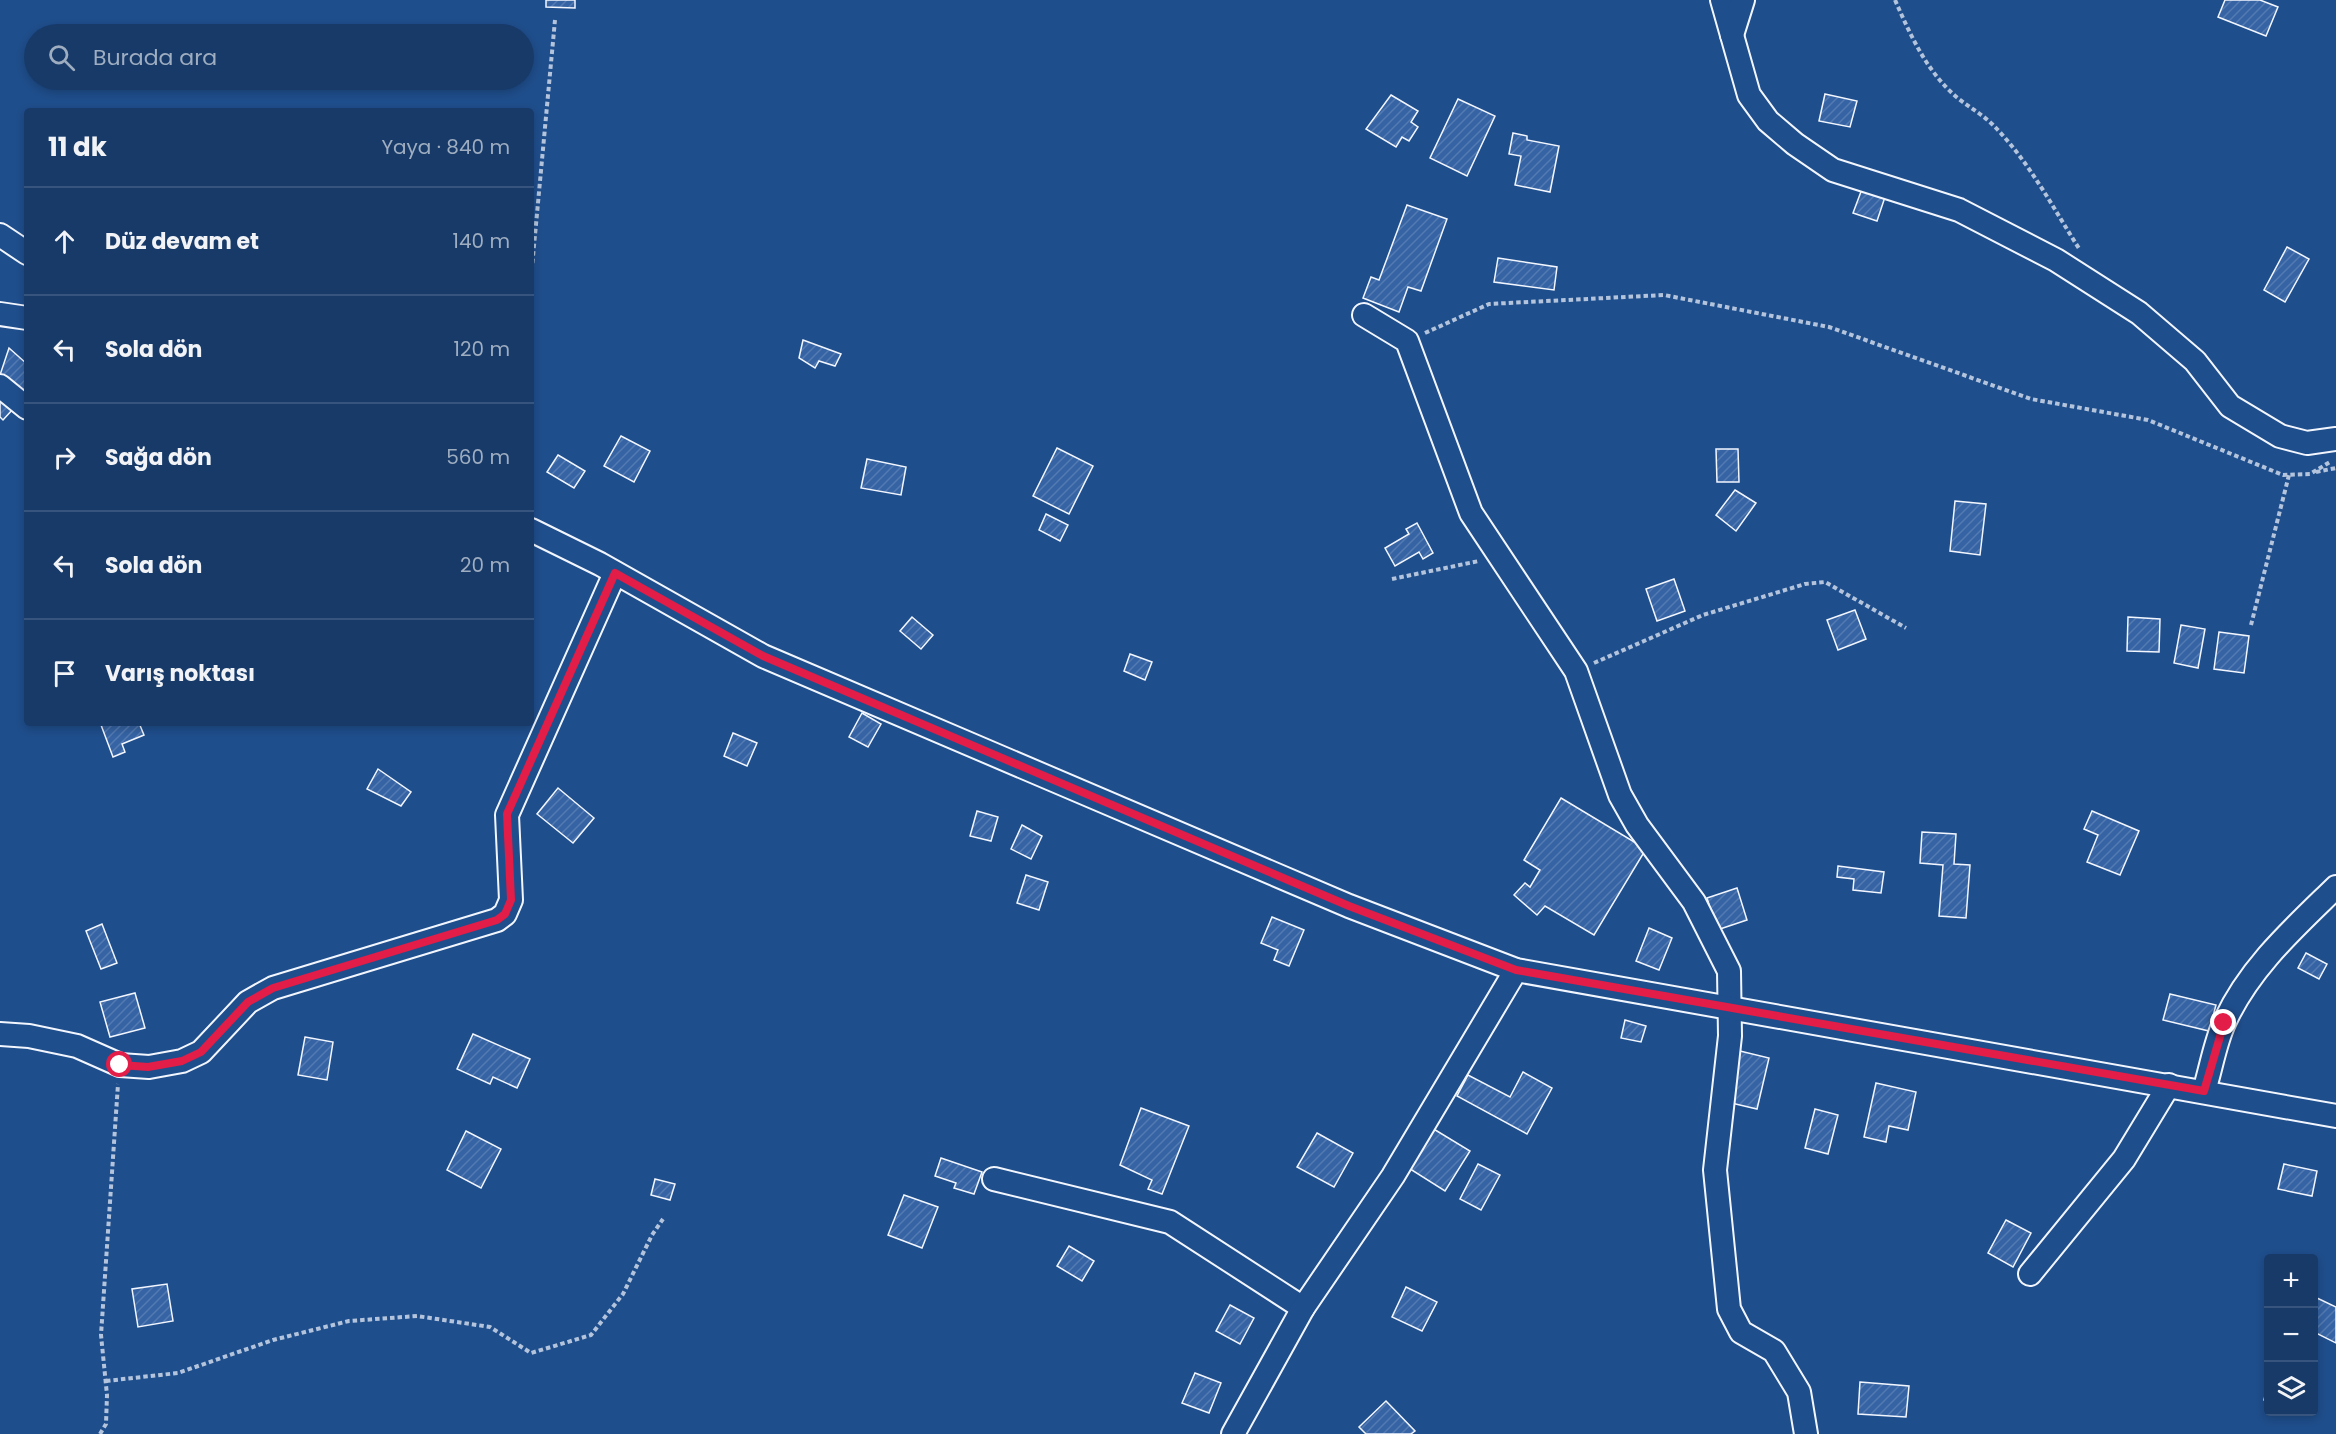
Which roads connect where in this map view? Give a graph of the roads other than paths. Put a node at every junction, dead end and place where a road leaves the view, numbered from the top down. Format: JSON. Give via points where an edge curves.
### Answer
{"nodes":[{"id":1,"x":1722,"y":0,"type":"edge"},
{"id":2,"x":1743,"y":0,"type":"edge"},
{"id":3,"x":1732,"y":34,"type":"junction"},
{"id":4,"x":0,"y":235,"type":"edge"},
{"id":5,"x":24,"y":251,"type":"edge"},
{"id":6,"x":0,"y":314,"type":"edge"},
{"id":7,"x":1364,"y":315,"type":"dead end"},
{"id":8,"x":24,"y":318,"type":"edge"},
{"id":9,"x":0,"y":386,"type":"edge"},
{"id":10,"x":24,"y":406,"type":"edge"},
{"id":11,"x":2336,"y":439,"type":"edge"},
{"id":12,"x":534,"y":532,"type":"edge"},
{"id":13,"x":615,"y":573,"type":"junction"},
{"id":14,"x":2336,"y":888,"type":"edge"},
{"id":15,"x":1516,"y":970,"type":"junction"},
{"id":16,"x":1730,"y":1008,"type":"junction"},
{"id":17,"x":0,"y":1034,"type":"edge"},
{"id":18,"x":2169,"y":1085,"type":"junction"},
{"id":19,"x":2204,"y":1091,"type":"junction"},
{"id":20,"x":2336,"y":1116,"type":"edge"},
{"id":21,"x":994,"y":1179,"type":"dead end"},
{"id":22,"x":2030,"y":1274,"type":"dead end"},
{"id":23,"x":1303,"y":1308,"type":"junction"},
{"id":24,"x":1233,"y":1434,"type":"edge"},
{"id":25,"x":1806,"y":1434,"type":"edge"}],
"edges":[{"from":1,"to":3,"type":"street"},
{"from":2,"to":3,"type":"street"},
{"from":3,"to":11,"type":"street","via":[[1749,95],[1757,108],[1795,144],[1833,170],[1959,210],[2056,260],[2147,320],[2195,361],[2229,406],[2280,436],[2307,443]]},
{"from":4,"to":5,"type":"street"},
{"from":6,"to":8,"type":"street"},
{"from":7,"to":16,"type":"street","via":[[1407,341],[1471,513],[1576,671],[1620,795],[1637,825],[1694,902],[1729,971]]},
{"from":9,"to":10,"type":"street"},
{"from":12,"to":13,"type":"street"},
{"from":13,"to":15,"type":"street","via":[[763,656],[1349,906]]},
{"from":13,"to":17,"type":"street","via":[[507,814],[511,900],[505,914],[497,920],[273,988],[248,1002],[201,1052],[182,1061],[148,1067],[120,1065],[77,1046]]},
{"from":14,"to":19,"type":"street","via":[[2271,952],[2243,988],[2224,1023]]},
{"from":15,"to":16,"type":"street"},
{"from":15,"to":23,"type":"street","via":[[1393,1176]]},
{"from":16,"to":18,"type":"street"},
{"from":16,"to":25,"type":"street","via":[[1715,1170],[1729,1309],[1741,1332],[1774,1351],[1799,1392]]},
{"from":18,"to":19,"type":"street"},
{"from":18,"to":22,"type":"street","via":[[2124,1159]]},
{"from":19,"to":20,"type":"street"},
{"from":21,"to":23,"type":"street","via":[[1170,1222]]},
{"from":23,"to":24,"type":"street"}]}
